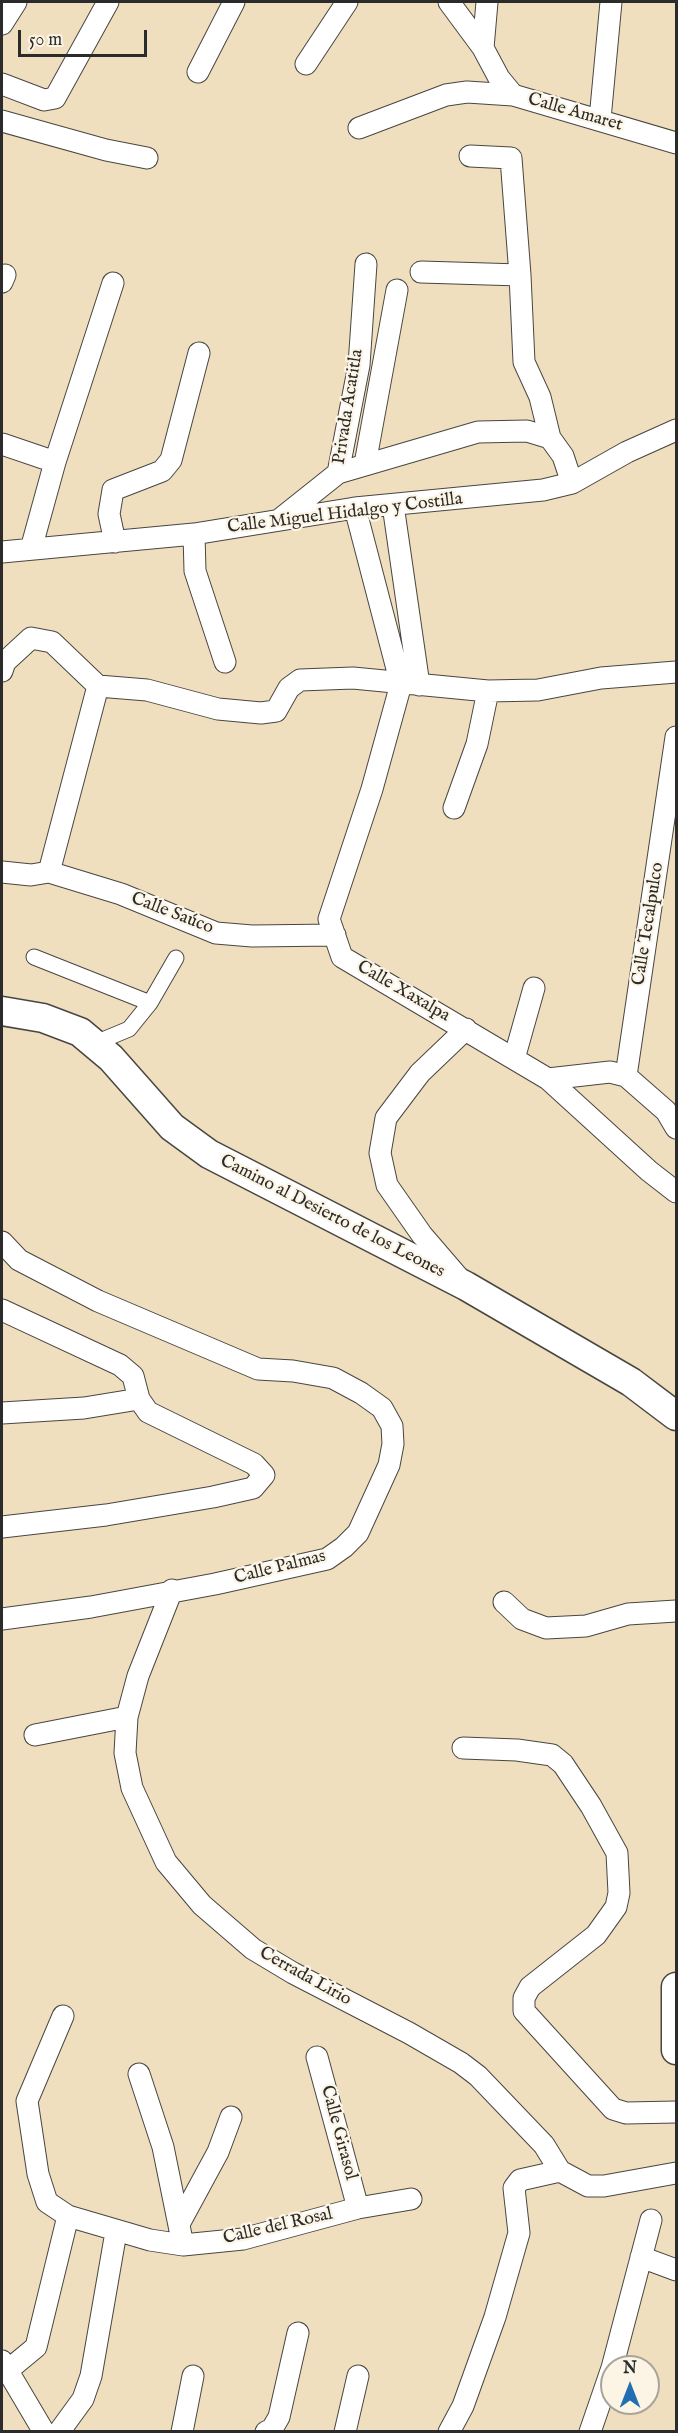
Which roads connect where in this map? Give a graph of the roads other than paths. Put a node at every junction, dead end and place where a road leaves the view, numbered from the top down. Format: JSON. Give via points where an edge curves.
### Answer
{"nodes":[{"id":1,"x":16,"y":2,"type":"edge"},
{"id":2,"x":108,"y":2,"type":"edge"},
{"id":3,"x":234,"y":2,"type":"edge"},
{"id":4,"x":347,"y":2,"type":"edge"},
{"id":5,"x":449,"y":2,"type":"edge"},
{"id":6,"x":487,"y":2,"type":"edge"},
{"id":7,"x":610,"y":2,"type":"edge"},
{"id":8,"x":2,"y":24,"type":"edge"},
{"id":9,"x":483,"y":48,"type":"junction"},
{"id":10,"x":306,"y":64,"type":"dead end"},
{"id":11,"x":198,"y":72,"type":"dead end"},
{"id":12,"x":2,"y":84,"type":"edge"},
{"id":13,"x":513,"y":95,"type":"junction"},
{"id":14,"x":600,"y":119,"type":"junction"},
{"id":15,"x":2,"y":121,"type":"edge"},
{"id":16,"x":359,"y":128,"type":"dead end"},
{"id":17,"x":676,"y":144,"type":"edge"},
{"id":18,"x":470,"y":156,"type":"dead end"},
{"id":19,"x":147,"y":158,"type":"dead end"},
{"id":20,"x":366,"y":264,"type":"dead end"},
{"id":21,"x":421,"y":272,"type":"dead end"},
{"id":22,"x":520,"y":275,"type":"junction"},
{"id":23,"x":113,"y":283,"type":"dead end"},
{"id":24,"x":397,"y":290,"type":"dead end"},
{"id":25,"x":199,"y":353,"type":"dead end"},
{"id":26,"x":676,"y":430,"type":"edge"},
{"id":27,"x":550,"y":438,"type":"junction"},
{"id":28,"x":2,"y":444,"type":"edge"},
{"id":29,"x":55,"y":462,"type":"junction"},
{"id":30,"x":365,"y":464,"type":"junction"},
{"id":31,"x":338,"y":473,"type":"junction"},
{"id":32,"x":572,"y":483,"type":"junction"},
{"id":33,"x":393,"y":505,"type":"junction"},
{"id":34,"x":355,"y":508,"type":"junction"},
{"id":35,"x":278,"y":520,"type":"junction"},
{"id":36,"x":194,"y":534,"type":"junction"},
{"id":37,"x":115,"y":542,"type":"junction"},
{"id":38,"x":31,"y":549,"type":"junction"},
{"id":39,"x":2,"y":552,"type":"edge"},
{"id":40,"x":225,"y":662,"type":"dead end"},
{"id":41,"x":2,"y":671,"type":"edge"},
{"id":42,"x":676,"y":672,"type":"edge"},
{"id":43,"x":410,"y":685,"type":"junction"},
{"id":44,"x":99,"y":686,"type":"junction"},
{"id":45,"x":489,"y":691,"type":"junction"},
{"id":46,"x":676,"y":737,"type":"edge"},
{"id":47,"x":454,"y":808,"type":"dead end"},
{"id":48,"x":2,"y":872,"type":"edge"},
{"id":49,"x":50,"y":872,"type":"junction"},
{"id":50,"x":335,"y":935,"type":"junction"},
{"id":51,"x":34,"y":957,"type":"dead end"},
{"id":52,"x":176,"y":958,"type":"dead end"},
{"id":53,"x":534,"y":988,"type":"dead end"},
{"id":54,"x":150,"y":1002,"type":"junction"},
{"id":55,"x":2,"y":1011,"type":"edge"},
{"id":56,"x":466,"y":1029,"type":"junction"},
{"id":57,"x":93,"y":1044,"type":"junction"},
{"id":58,"x":514,"y":1059,"type":"junction"},
{"id":59,"x":626,"y":1076,"type":"junction"},
{"id":60,"x":548,"y":1079,"type":"junction"},
{"id":61,"x":676,"y":1128,"type":"edge"},
{"id":62,"x":676,"y":1192,"type":"edge"},
{"id":63,"x":2,"y":1242,"type":"edge"},
{"id":64,"x":466,"y":1286,"type":"junction"},
{"id":65,"x":2,"y":1310,"type":"edge"},
{"id":66,"x":139,"y":1399,"type":"junction"},
{"id":67,"x":2,"y":1413,"type":"edge"},
{"id":68,"x":676,"y":1416,"type":"edge"},
{"id":69,"x":2,"y":1527,"type":"edge"},
{"id":70,"x":172,"y":1590,"type":"junction"},
{"id":71,"x":504,"y":1602,"type":"dead end"},
{"id":72,"x":676,"y":1611,"type":"edge"},
{"id":73,"x":2,"y":1619,"type":"edge"},
{"id":74,"x":127,"y":1717,"type":"junction"},
{"id":75,"x":35,"y":1735,"type":"dead end"},
{"id":76,"x":463,"y":1748,"type":"dead end"},
{"id":77,"x":676,"y":1987,"type":"edge"},
{"id":78,"x":63,"y":2016,"type":"dead end"},
{"id":79,"x":676,"y":2050,"type":"edge"},
{"id":80,"x":317,"y":2057,"type":"dead end"},
{"id":81,"x":139,"y":2074,"type":"dead end"},
{"id":82,"x":676,"y":2112,"type":"edge"},
{"id":83,"x":231,"y":2117,"type":"dead end"},
{"id":84,"x":560,"y":2171,"type":"junction"},
{"id":85,"x":676,"y":2173,"type":"edge"},
{"id":86,"x":411,"y":2199,"type":"dead end"},
{"id":87,"x":358,"y":2208,"type":"junction"},
{"id":88,"x":68,"y":2216,"type":"junction"},
{"id":89,"x":651,"y":2220,"type":"dead end"},
{"id":90,"x":116,"y":2232,"type":"junction"},
{"id":91,"x":181,"y":2234,"type":"junction"},
{"id":92,"x":641,"y":2257,"type":"junction"},
{"id":93,"x":676,"y":2270,"type":"edge"},
{"id":94,"x":298,"y":2332,"type":"dead end"},
{"id":95,"x":4,"y":2366,"type":"edge"},
{"id":96,"x":193,"y":2376,"type":"dead end"},
{"id":97,"x":358,"y":2376,"type":"dead end"},
{"id":98,"x":44,"y":2432,"type":"edge"},
{"id":99,"x":59,"y":2432,"type":"edge"},
{"id":100,"x":182,"y":2432,"type":"edge"},
{"id":101,"x":266,"y":2432,"type":"edge"},
{"id":102,"x":345,"y":2432,"type":"edge"},
{"id":103,"x":450,"y":2432,"type":"edge"},
{"id":104,"x":590,"y":2432,"type":"edge"}],
"edges":[{"from":1,"to":8,"type":"street"},
{"from":2,"to":12,"type":"street","via":[[55,98]]},
{"from":3,"to":11,"type":"street"},
{"from":4,"to":10,"type":"street"},
{"from":5,"to":9,"type":"street","name":"Calle Amaret"},
{"from":6,"to":9,"type":"street"},
{"from":7,"to":14,"type":"street"},
{"from":9,"to":13,"type":"street","name":"Calle Amaret"},
{"from":13,"to":14,"type":"street","name":"Calle Amaret"},
{"from":13,"to":16,"type":"street","via":[[446,95]]},
{"from":14,"to":17,"type":"street","name":"Calle Amaret"},
{"from":15,"to":19,"type":"street"},
{"from":18,"to":22,"type":"street","via":[[511,158]]},
{"from":20,"to":31,"type":"street","name":"Privada Acatitla","via":[[359,365]]},
{"from":21,"to":22,"type":"street"},
{"from":22,"to":27,"type":"street","via":[[524,362],[540,397]]},
{"from":23,"to":29,"type":"street"},
{"from":24,"to":30,"type":"street"},
{"from":25,"to":37,"type":"street","via":[[171,460],[162,471],[113,490],[109,514]]},
{"from":26,"to":32,"type":"street","name":"Calle Miguel Hidalgo y Costilla"},
{"from":27,"to":30,"type":"street","via":[[527,430],[478,432]]},
{"from":27,"to":32,"type":"street","via":[[564,456]]},
{"from":28,"to":29,"type":"street"},
{"from":29,"to":38,"type":"street"},
{"from":30,"to":31,"type":"street"},
{"from":31,"to":35,"type":"street","name":"Privada Acatitla"},
{"from":32,"to":33,"type":"street","name":"Calle Miguel Hidalgo y Costilla","via":[[543,490]]},
{"from":33,"to":34,"type":"street","name":"Calle Miguel Hidalgo y Costilla"},
{"from":33,"to":43,"type":"street"},
{"from":34,"to":35,"type":"street","name":"Calle Miguel Hidalgo y Costilla"},
{"from":34,"to":43,"type":"street"},
{"from":35,"to":36,"type":"street","name":"Calle Miguel Hidalgo y Costilla"},
{"from":36,"to":37,"type":"street","name":"Calle Miguel Hidalgo y Costilla"},
{"from":36,"to":40,"type":"street","via":[[195,572]]},
{"from":37,"to":38,"type":"street","name":"Calle Miguel Hidalgo y Costilla"},
{"from":38,"to":39,"type":"street","name":"Calle Miguel Hidalgo y Costilla"},
{"from":41,"to":44,"type":"street","via":[[5,662],[31,638],[52,642]]},
{"from":42,"to":45,"type":"street","via":[[601,678],[538,690]]},
{"from":43,"to":44,"type":"street","via":[[353,678],[300,680],[289,688],[276,711],[261,713],[218,709],[147,690]]},
{"from":43,"to":45,"type":"street"},
{"from":43,"to":50,"type":"street","name":"Calle Xaxalpa","via":[[330,919]]},
{"from":44,"to":49,"type":"street"},
{"from":45,"to":47,"type":"street","via":[[477,744]]},
{"from":46,"to":59,"type":"street","name":"Calle Tecalpulco"},
{"from":48,"to":49,"type":"street"},
{"from":49,"to":50,"type":"street","name":"Calle Saúco","via":[[121,894],[216,933]]},
{"from":50,"to":56,"type":"street","name":"Calle Xaxalpa","via":[[342,957]]},
{"from":51,"to":54,"type":"street"},
{"from":52,"to":54,"type":"street"},
{"from":53,"to":58,"type":"street"},
{"from":54,"to":57,"type":"street","via":[[129,1029]]},
{"from":55,"to":57,"type":"main road","name":"Camino al Desierto de los Leones","via":[[43,1018],[80,1032]]},
{"from":56,"to":58,"type":"street","name":"Calle Xaxalpa"},
{"from":56,"to":64,"type":"street","via":[[420,1073],[386,1118],[380,1154],[387,1185],[422,1235]]},
{"from":57,"to":64,"type":"main road","name":"Camino al Desierto de los Leones","via":[[111,1058],[172,1127],[209,1154]]},
{"from":58,"to":60,"type":"street","name":"Calle Xaxalpa"},
{"from":59,"to":60,"type":"street","via":[[610,1072]]},
{"from":59,"to":61,"type":"street","via":[[666,1112]]},
{"from":60,"to":62,"type":"street","name":"Calle Xaxalpa"},
{"from":63,"to":70,"type":"street","name":"Calle Palmas","via":[[19,1260],[98,1301],[258,1369],[333,1378],[382,1408],[392,1426],[389,1465],[358,1533],[344,1547],[327,1558],[294,1567]]},
{"from":64,"to":68,"type":"main road","name":"Camino al Desierto de los Leones","via":[[631,1382]]},
{"from":65,"to":66,"type":"street","via":[[120,1365],[133,1376]]},
{"from":66,"to":67,"type":"street","via":[[84,1408]]},
{"from":66,"to":69,"type":"street","via":[[148,1412],[254,1464],[264,1475],[253,1488],[213,1497]]},
{"from":70,"to":73,"type":"street","name":"Calle Palmas","via":[[92,1607]]},
{"from":70,"to":74,"type":"street","name":"Cerrada Lirio","via":[[138,1676]]},
{"from":71,"to":72,"type":"street","via":[[522,1619],[546,1628],[586,1626],[628,1614]]},
{"from":74,"to":75,"type":"street"},
{"from":74,"to":84,"type":"street","name":"Cerrada Lirio","via":[[125,1753],[132,1788],[166,1862],[202,1905],[253,1949],[461,2063],[516,2114],[544,2145]]},
{"from":76,"to":82,"type":"street","via":[[552,1755],[563,1764],[591,1806],[617,1853],[616,1907],[596,1935],[530,1987],[524,2011],[612,2109],[626,2113]]},
{"from":77,"to":79,"type":"main road"},
{"from":78,"to":88,"type":"street","via":[[27,2101],[38,2174],[47,2202]]},
{"from":80,"to":87,"type":"street","name":"Calle Girasol"},
{"from":81,"to":91,"type":"street","via":[[163,2147]]},
{"from":83,"to":91,"type":"street"},
{"from":84,"to":85,"type":"street","via":[[588,2186]]},
{"from":84,"to":103,"type":"street","via":[[520,2180],[514,2188],[519,2233],[495,2317]]},
{"from":86,"to":87,"type":"street","name":"Calle del Rosal"},
{"from":87,"to":91,"type":"street","name":"Calle del Rosal","via":[[243,2239]]},
{"from":88,"to":90,"type":"street","name":"Calle del Rosal"},
{"from":88,"to":95,"type":"street","via":[[36,2347]]},
{"from":89,"to":92,"type":"street"},
{"from":90,"to":91,"type":"street","name":"Calle del Rosal","via":[[150,2240]]},
{"from":90,"to":99,"type":"street","via":[[91,2376],[82,2399]]},
{"from":92,"to":93,"type":"street"},
{"from":92,"to":104,"type":"street","via":[[612,2368]]},
{"from":94,"to":101,"type":"street","via":[[279,2417]]},
{"from":95,"to":98,"type":"street"},
{"from":96,"to":100,"type":"street"},
{"from":97,"to":102,"type":"street"}]}
